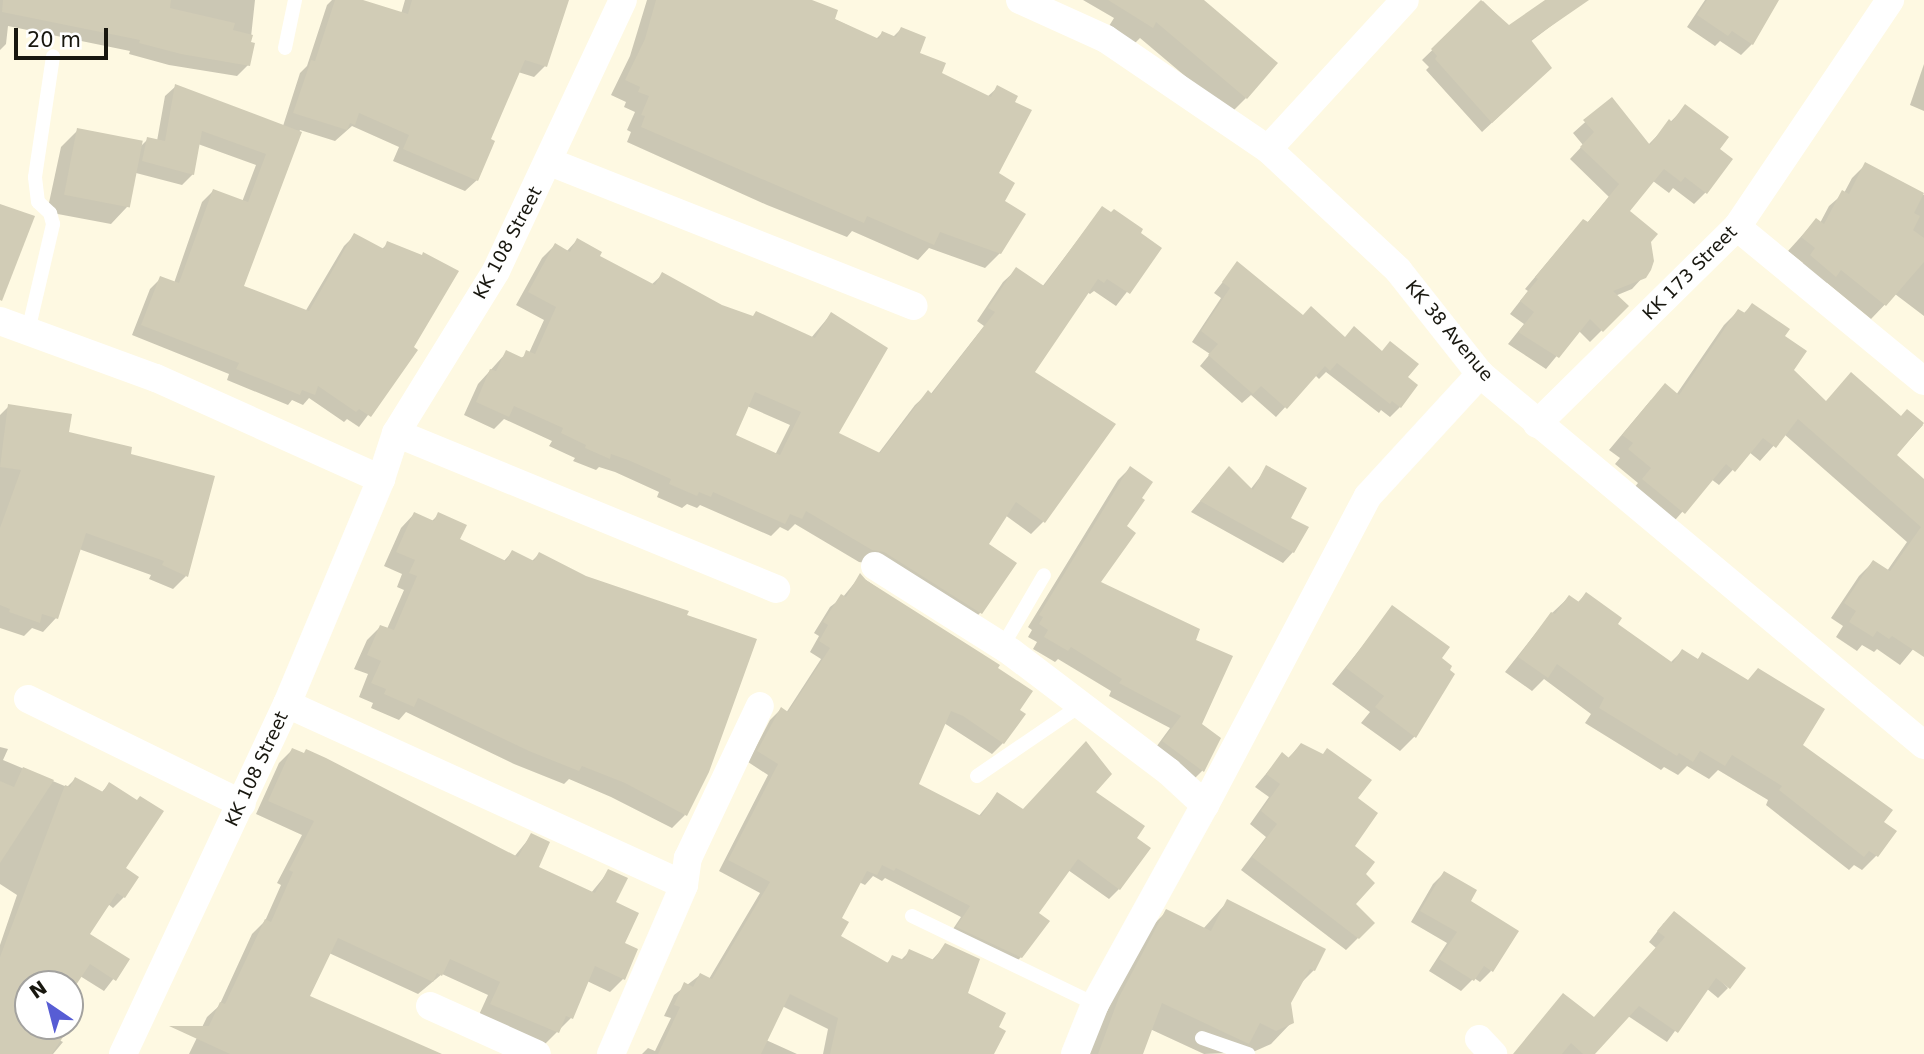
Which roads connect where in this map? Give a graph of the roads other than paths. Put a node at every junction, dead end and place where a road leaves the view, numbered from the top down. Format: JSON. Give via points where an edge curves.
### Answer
{"nodes":[{"id":1,"x":295,"y":0,"type":"edge"},
{"id":2,"x":623,"y":0,"type":"edge"},
{"id":3,"x":1020,"y":0,"type":"edge"},
{"id":4,"x":1405,"y":0,"type":"edge"},
{"id":5,"x":1890,"y":0,"type":"edge"},
{"id":6,"x":285,"y":48,"type":"dead end"},
{"id":7,"x":53,"y":56,"type":"dead end"},
{"id":8,"x":1268,"y":149,"type":"junction"},
{"id":9,"x":550,"y":162,"type":"junction"},
{"id":10,"x":1738,"y":227,"type":"junction"},
{"id":11,"x":914,"y":306,"type":"dead end"},
{"id":12,"x":0,"y":321,"type":"edge"},
{"id":13,"x":28,"y":331,"type":"junction"},
{"id":14,"x":1480,"y":374,"type":"junction"},
{"id":15,"x":1924,"y":381,"type":"edge"},
{"id":16,"x":1537,"y":424,"type":"junction"},
{"id":17,"x":396,"y":433,"type":"junction"},
{"id":18,"x":382,"y":480,"type":"junction"},
{"id":19,"x":875,"y":566,"type":"dead end"},
{"id":20,"x":1044,"y":575,"type":"dead end"},
{"id":21,"x":776,"y":589,"type":"dead end"},
{"id":22,"x":1002,"y":647,"type":"junction"},
{"id":23,"x":28,"y":699,"type":"dead end"},
{"id":24,"x":287,"y":704,"type":"junction"},
{"id":25,"x":1080,"y":705,"type":"junction"},
{"id":26,"x":760,"y":706,"type":"dead end"},
{"id":27,"x":1924,"y":745,"type":"edge"},
{"id":28,"x":978,"y":776,"type":"dead end"},
{"id":29,"x":242,"y":804,"type":"junction"},
{"id":30,"x":1205,"y":805,"type":"junction"},
{"id":31,"x":684,"y":885,"type":"junction"},
{"id":32,"x":912,"y":916,"type":"dead end"},
{"id":33,"x":1095,"y":1004,"type":"junction"},
{"id":34,"x":430,"y":1006,"type":"dead end"},
{"id":35,"x":1202,"y":1038,"type":"dead end"},
{"id":36,"x":123,"y":1054,"type":"edge"},
{"id":37,"x":537,"y":1054,"type":"edge"},
{"id":38,"x":611,"y":1054,"type":"edge"},
{"id":39,"x":1075,"y":1054,"type":"edge"},
{"id":40,"x":1248,"y":1054,"type":"edge"}],
"edges":[{"from":1,"to":6,"type":"lane"},
{"from":2,"to":9,"type":"street","name":"KK 108 Street"},
{"from":3,"to":8,"type":"street","name":"KK 38 Avenue","via":[[1106,39]]},
{"from":4,"to":8,"type":"street"},
{"from":5,"to":10,"type":"street","name":"KK 173 Street"},
{"from":7,"to":13,"type":"lane","via":[[34,177],[38,202],[50,213],[53,224]]},
{"from":8,"to":14,"type":"street","name":"KK 38 Avenue","via":[[1398,270]]},
{"from":9,"to":11,"type":"street"},
{"from":9,"to":17,"type":"street","name":"KK 108 Street","via":[[496,271]]},
{"from":10,"to":15,"type":"street"},
{"from":10,"to":16,"type":"street","name":"KK 173 Street"},
{"from":12,"to":13,"type":"street"},
{"from":13,"to":18,"type":"street","via":[[156,378]]},
{"from":14,"to":16,"type":"street","name":"KK 38 Avenue"},
{"from":14,"to":30,"type":"street","via":[[1368,496]]},
{"from":16,"to":27,"type":"street","name":"KK 38 Avenue"},
{"from":17,"to":18,"type":"street","name":"KK 108 Street"},
{"from":17,"to":21,"type":"street"},
{"from":18,"to":24,"type":"street","name":"KK 108 Street"},
{"from":19,"to":22,"type":"street"},
{"from":20,"to":22,"type":"lane"},
{"from":22,"to":25,"type":"street"},
{"from":23,"to":29,"type":"street"},
{"from":24,"to":29,"type":"street","name":"KK 108 Street"},
{"from":24,"to":31,"type":"street"},
{"from":25,"to":28,"type":"lane"},
{"from":25,"to":30,"type":"street"},
{"from":26,"to":31,"type":"street","via":[[688,858]]},
{"from":29,"to":36,"type":"street","name":"KK 108 Street"},
{"from":30,"to":33,"type":"street"},
{"from":31,"to":38,"type":"street"},
{"from":32,"to":33,"type":"lane"},
{"from":33,"to":39,"type":"street"},
{"from":34,"to":37,"type":"street"},
{"from":35,"to":40,"type":"lane"}]}
